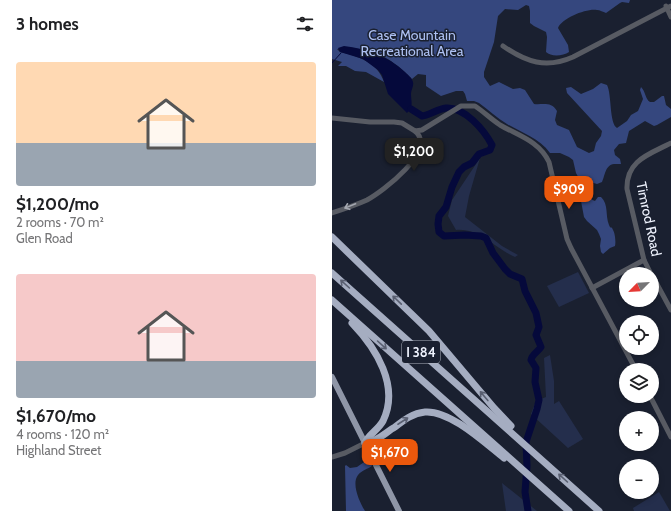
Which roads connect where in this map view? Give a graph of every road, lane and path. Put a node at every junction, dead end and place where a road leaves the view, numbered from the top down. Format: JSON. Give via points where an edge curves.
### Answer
{"nodes":[{"id":1,"x":668,"y":7,"type":"edge"},
{"id":2,"x":671,"y":17,"type":"edge"},
{"id":3,"x":503,"y":46,"type":"dead end"},
{"id":4,"x":332,"y":118,"type":"edge"},
{"id":5,"x":415,"y":131,"type":"junction"},
{"id":6,"x":671,"y":144,"type":"edge"},
{"id":7,"x":332,"y":213,"type":"edge"},
{"id":8,"x":332,"y":237,"type":"edge"},
{"id":9,"x":644,"y":260,"type":"junction"},
{"id":10,"x":648,"y":267,"type":"edge"},
{"id":11,"x":332,"y":273,"type":"edge"},
{"id":12,"x":592,"y":288,"type":"junction"},
{"id":13,"x":659,"y":288,"type":"edge"},
{"id":14,"x":332,"y":300,"type":"edge"},
{"id":15,"x":671,"y":310,"type":"edge"},
{"id":16,"x":632,"y":363,"type":"edge"},
{"id":17,"x":332,"y":377,"type":"edge"},
{"id":18,"x":654,"y":403,"type":"edge"},
{"id":19,"x":510,"y":428,"type":"junction"},
{"id":20,"x":671,"y":437,"type":"edge"},
{"id":21,"x":365,"y":443,"type":"junction"},
{"id":22,"x":332,"y":457,"type":"edge"},
{"id":23,"x":509,"y":460,"type":"junction"},
{"id":24,"x":399,"y":511,"type":"edge"},
{"id":25,"x":569,"y":511,"type":"edge"},
{"id":26,"x":599,"y":511,"type":"edge"}],
"edges":[{"from":1,"to":2,"type":"street"},
{"from":1,"to":3,"type":"street","via":[[559,62],[539,63]]},
{"from":4,"to":5,"type":"street","via":[[402,123]]},
{"from":5,"to":7,"type":"street","one_way":true,"via":[[420,142],[419,149],[405,170],[388,186],[367,199]]},
{"from":5,"to":12,"type":"street","via":[[422,130],[454,110],[464,106],[475,106],[501,125],[532,141],[546,156],[567,239]]},
{"from":6,"to":9,"type":"street","name":"Timrod Road","via":[[641,158],[634,164],[627,180]]},
{"from":19,"to":8,"type":"highway","one_way":true,"via":[[429,331]]},
{"from":9,"to":10,"type":"street","name":"Timrod Road"},
{"from":9,"to":12,"type":"street"},
{"from":19,"to":11,"type":"highway","number":"I 384","one_way":true},
{"from":12,"to":16,"type":"street"},
{"from":13,"to":15,"type":"street","name":"Timrod Road"},
{"from":14,"to":21,"type":"highway","via":[[371,346],[380,360],[386,379],[388,398],[385,416]]},
{"from":14,"to":23,"type":"highway","number":"I 384","one_way":true},
{"from":17,"to":21,"type":"main road"},
{"from":18,"to":20,"type":"street"},
{"from":26,"to":19,"type":"highway","one_way":true,"via":[[532,450],[523,437]]},
{"from":21,"to":22,"type":"street"},
{"from":21,"to":23,"type":"highway","one_way":true,"via":[[373,441],[412,416],[423,412],[436,412],[455,421]]},
{"from":21,"to":24,"type":"main road"},
{"from":23,"to":25,"type":"highway"}]}
